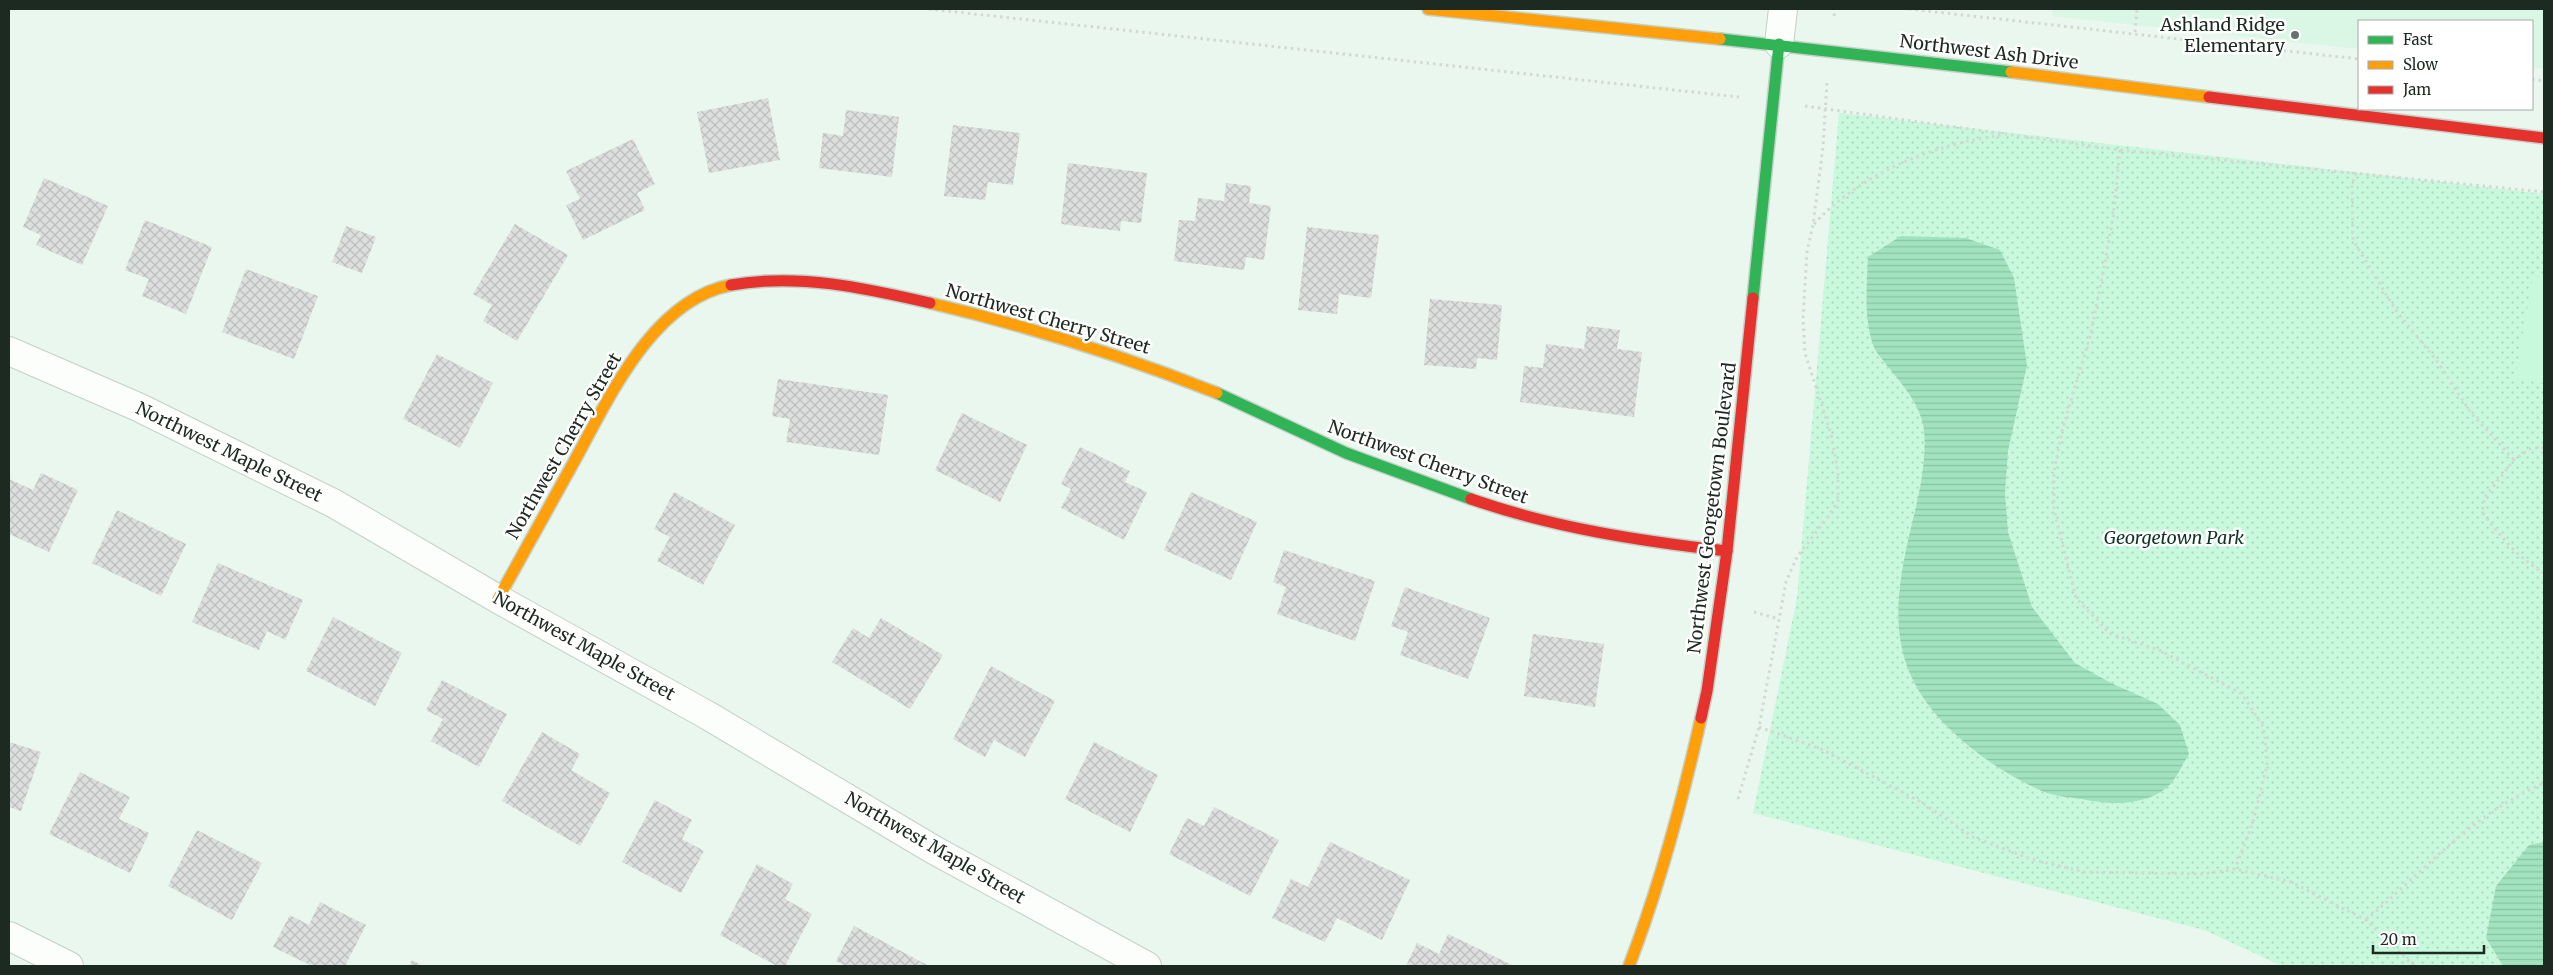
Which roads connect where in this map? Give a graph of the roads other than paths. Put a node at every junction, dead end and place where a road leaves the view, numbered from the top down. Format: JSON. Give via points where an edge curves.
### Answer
{"nodes":[{"id":1,"x":1428,"y":9,"type":"edge"},
{"id":2,"x":1783,"y":9,"type":"edge"},
{"id":3,"x":1779,"y":44,"type":"junction"},
{"id":4,"x":2544,"y":138,"type":"edge"},
{"id":5,"x":9,"y":351,"type":"edge"},
{"id":6,"x":1727,"y":551,"type":"junction"},
{"id":7,"x":498,"y":599,"type":"junction"},
{"id":8,"x":9,"y":936,"type":"edge"},
{"id":9,"x":69,"y":966,"type":"edge"},
{"id":10,"x":1147,"y":966,"type":"edge"},
{"id":11,"x":1629,"y":966,"type":"edge"}],
"edges":[{"from":1,"to":3,"type":"street","name":"Northwest Ash Drive"},
{"from":2,"to":3,"type":"street"},
{"from":3,"to":4,"type":"street","name":"Northwest Ash Drive"},
{"from":3,"to":6,"type":"street","name":"Northwest Georgetown Boulevard"},
{"from":5,"to":7,"type":"street","name":"Northwest Maple Street","via":[[138,407],[334,503]]},
{"from":6,"to":7,"type":"street","name":"Northwest Cherry Street","via":[[1567,527],[1474,501],[1331,447],[1158,370],[1096,348],[973,313],[838,284],[799,279],[764,280],[723,286],[683,306],[651,336],[627,367]]},
{"from":6,"to":11,"type":"street","name":"Northwest Georgetown Boulevard","via":[[1707,691],[1682,802]]},
{"from":7,"to":10,"type":"street","name":"Northwest Maple Street","via":[[707,715],[934,850]]},
{"from":8,"to":9,"type":"street"}]}
